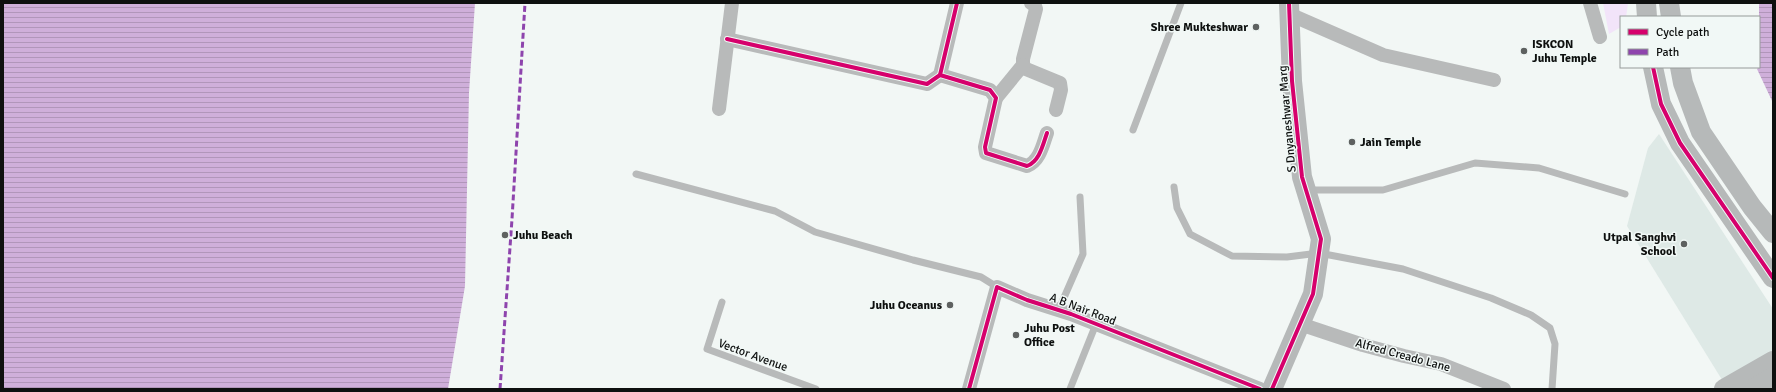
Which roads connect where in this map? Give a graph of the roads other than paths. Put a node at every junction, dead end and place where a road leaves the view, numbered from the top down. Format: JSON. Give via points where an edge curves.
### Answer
{"nodes":[{"id":1,"x":732,"y":3,"type":"edge"},
{"id":2,"x":957,"y":3,"type":"edge"},
{"id":3,"x":1031,"y":3,"type":"edge"},
{"id":4,"x":1181,"y":3,"type":"edge"},
{"id":5,"x":1590,"y":3,"type":"edge"},
{"id":6,"x":1646,"y":3,"type":"edge"},
{"id":7,"x":1669,"y":3,"type":"edge"},
{"id":8,"x":1289,"y":9,"type":"edge"},
{"id":9,"x":1647,"y":16,"type":"edge"},
{"id":10,"x":1671,"y":16,"type":"edge"},
{"id":11,"x":1600,"y":37,"type":"dead end"},
{"id":12,"x":727,"y":39,"type":"junction"},
{"id":13,"x":1023,"y":65,"type":"junction"},
{"id":14,"x":1653,"y":68,"type":"edge"},
{"id":15,"x":1680,"y":68,"type":"edge"},
{"id":16,"x":940,"y":75,"type":"junction"},
{"id":17,"x":1494,"y":80,"type":"dead end"},
{"id":18,"x":996,"y":98,"type":"junction"},
{"id":19,"x":719,"y":109,"type":"dead end"},
{"id":20,"x":1056,"y":110,"type":"dead end"},
{"id":21,"x":1133,"y":130,"type":"dead end"},
{"id":22,"x":1047,"y":133,"type":"dead end"},
{"id":23,"x":636,"y":174,"type":"dead end"},
{"id":24,"x":1174,"y":187,"type":"dead end"},
{"id":25,"x":1306,"y":190,"type":"junction"},
{"id":26,"x":1625,"y":194,"type":"dead end"},
{"id":27,"x":1080,"y":197,"type":"dead end"},
{"id":28,"x":1773,"y":233,"type":"edge"},
{"id":29,"x":1319,"y":253,"type":"junction"},
{"id":30,"x":1773,"y":278,"type":"edge"},
{"id":31,"x":997,"y":287,"type":"junction"},
{"id":32,"x":722,"y":302,"type":"dead end"},
{"id":33,"x":1060,"y":310,"type":"junction"},
{"id":34,"x":1096,"y":324,"type":"junction"},
{"id":35,"x":1300,"y":324,"type":"junction"},
{"id":36,"x":1773,"y":361,"type":"edge"},
{"id":37,"x":1773,"y":377,"type":"edge"},
{"id":38,"x":816,"y":389,"type":"edge"},
{"id":39,"x":969,"y":389,"type":"edge"},
{"id":40,"x":1070,"y":389,"type":"edge"},
{"id":41,"x":1260,"y":389,"type":"edge"},
{"id":42,"x":1272,"y":389,"type":"edge"},
{"id":43,"x":1504,"y":389,"type":"edge"},
{"id":44,"x":1552,"y":389,"type":"edge"},
{"id":45,"x":1724,"y":389,"type":"edge"},
{"id":46,"x":1753,"y":389,"type":"edge"}],
"edges":[{"from":1,"to":12,"type":"street"},
{"from":2,"to":16,"type":"street"},
{"from":3,"to":13,"type":"street","via":[[1036,9]]},
{"from":4,"to":21,"type":"lane"},
{"from":5,"to":11,"type":"street"},
{"from":6,"to":9,"type":"street"},
{"from":7,"to":10,"type":"street"},
{"from":8,"to":17,"type":"street","via":[[1383,55]]},
{"from":8,"to":25,"type":"street","name":"S Dnyaneshwar Marg","via":[[1292,81],[1302,177]]},
{"from":12,"to":16,"type":"street","via":[[927,84]]},
{"from":12,"to":19,"type":"street"},
{"from":13,"to":18,"type":"street"},
{"from":13,"to":20,"type":"street","via":[[1026,69],[1060,83],[1062,86]]},
{"from":14,"to":30,"type":"street","via":[[1661,104],[1680,143]]},
{"from":15,"to":28,"type":"street","via":[[1701,132],[1752,207]]},
{"from":16,"to":18,"type":"street","via":[[990,90]]},
{"from":18,"to":22,"type":"street","via":[[986,153],[1028,166],[1038,157]]},
{"from":23,"to":31,"type":"lane","via":[[775,211],[815,232],[981,277]]},
{"from":24,"to":29,"type":"lane","via":[[1177,208],[1190,234],[1232,256],[1287,257]]},
{"from":25,"to":26,"type":"lane","via":[[1383,190],[1475,163],[1539,168]]},
{"from":25,"to":29,"type":"street","name":"S Dnyaneshwar Marg","via":[[1321,239]]},
{"from":27,"to":33,"type":"lane","via":[[1083,254]]},
{"from":29,"to":35,"type":"street","name":"S Dnyaneshwar Marg","via":[[1313,294]]},
{"from":29,"to":44,"type":"lane","via":[[1403,269],[1491,298],[1531,316],[1550,328],[1555,344]]},
{"from":31,"to":33,"type":"street","name":"A B Nair Road"},
{"from":31,"to":39,"type":"street"},
{"from":32,"to":38,"type":"lane","name":"Vector Avenue","via":[[708,349]]},
{"from":33,"to":34,"type":"street","name":"A B Nair Road"},
{"from":34,"to":40,"type":"lane"},
{"from":34,"to":41,"type":"street","name":"A B Nair Road"},
{"from":35,"to":42,"type":"street","name":"S Dnyaneshwar Marg"},
{"from":35,"to":43,"type":"street","name":"Alfred Creado Lane","via":[[1363,345],[1441,364]]},
{"from":36,"to":45,"type":"street"},
{"from":37,"to":46,"type":"street"}]}
